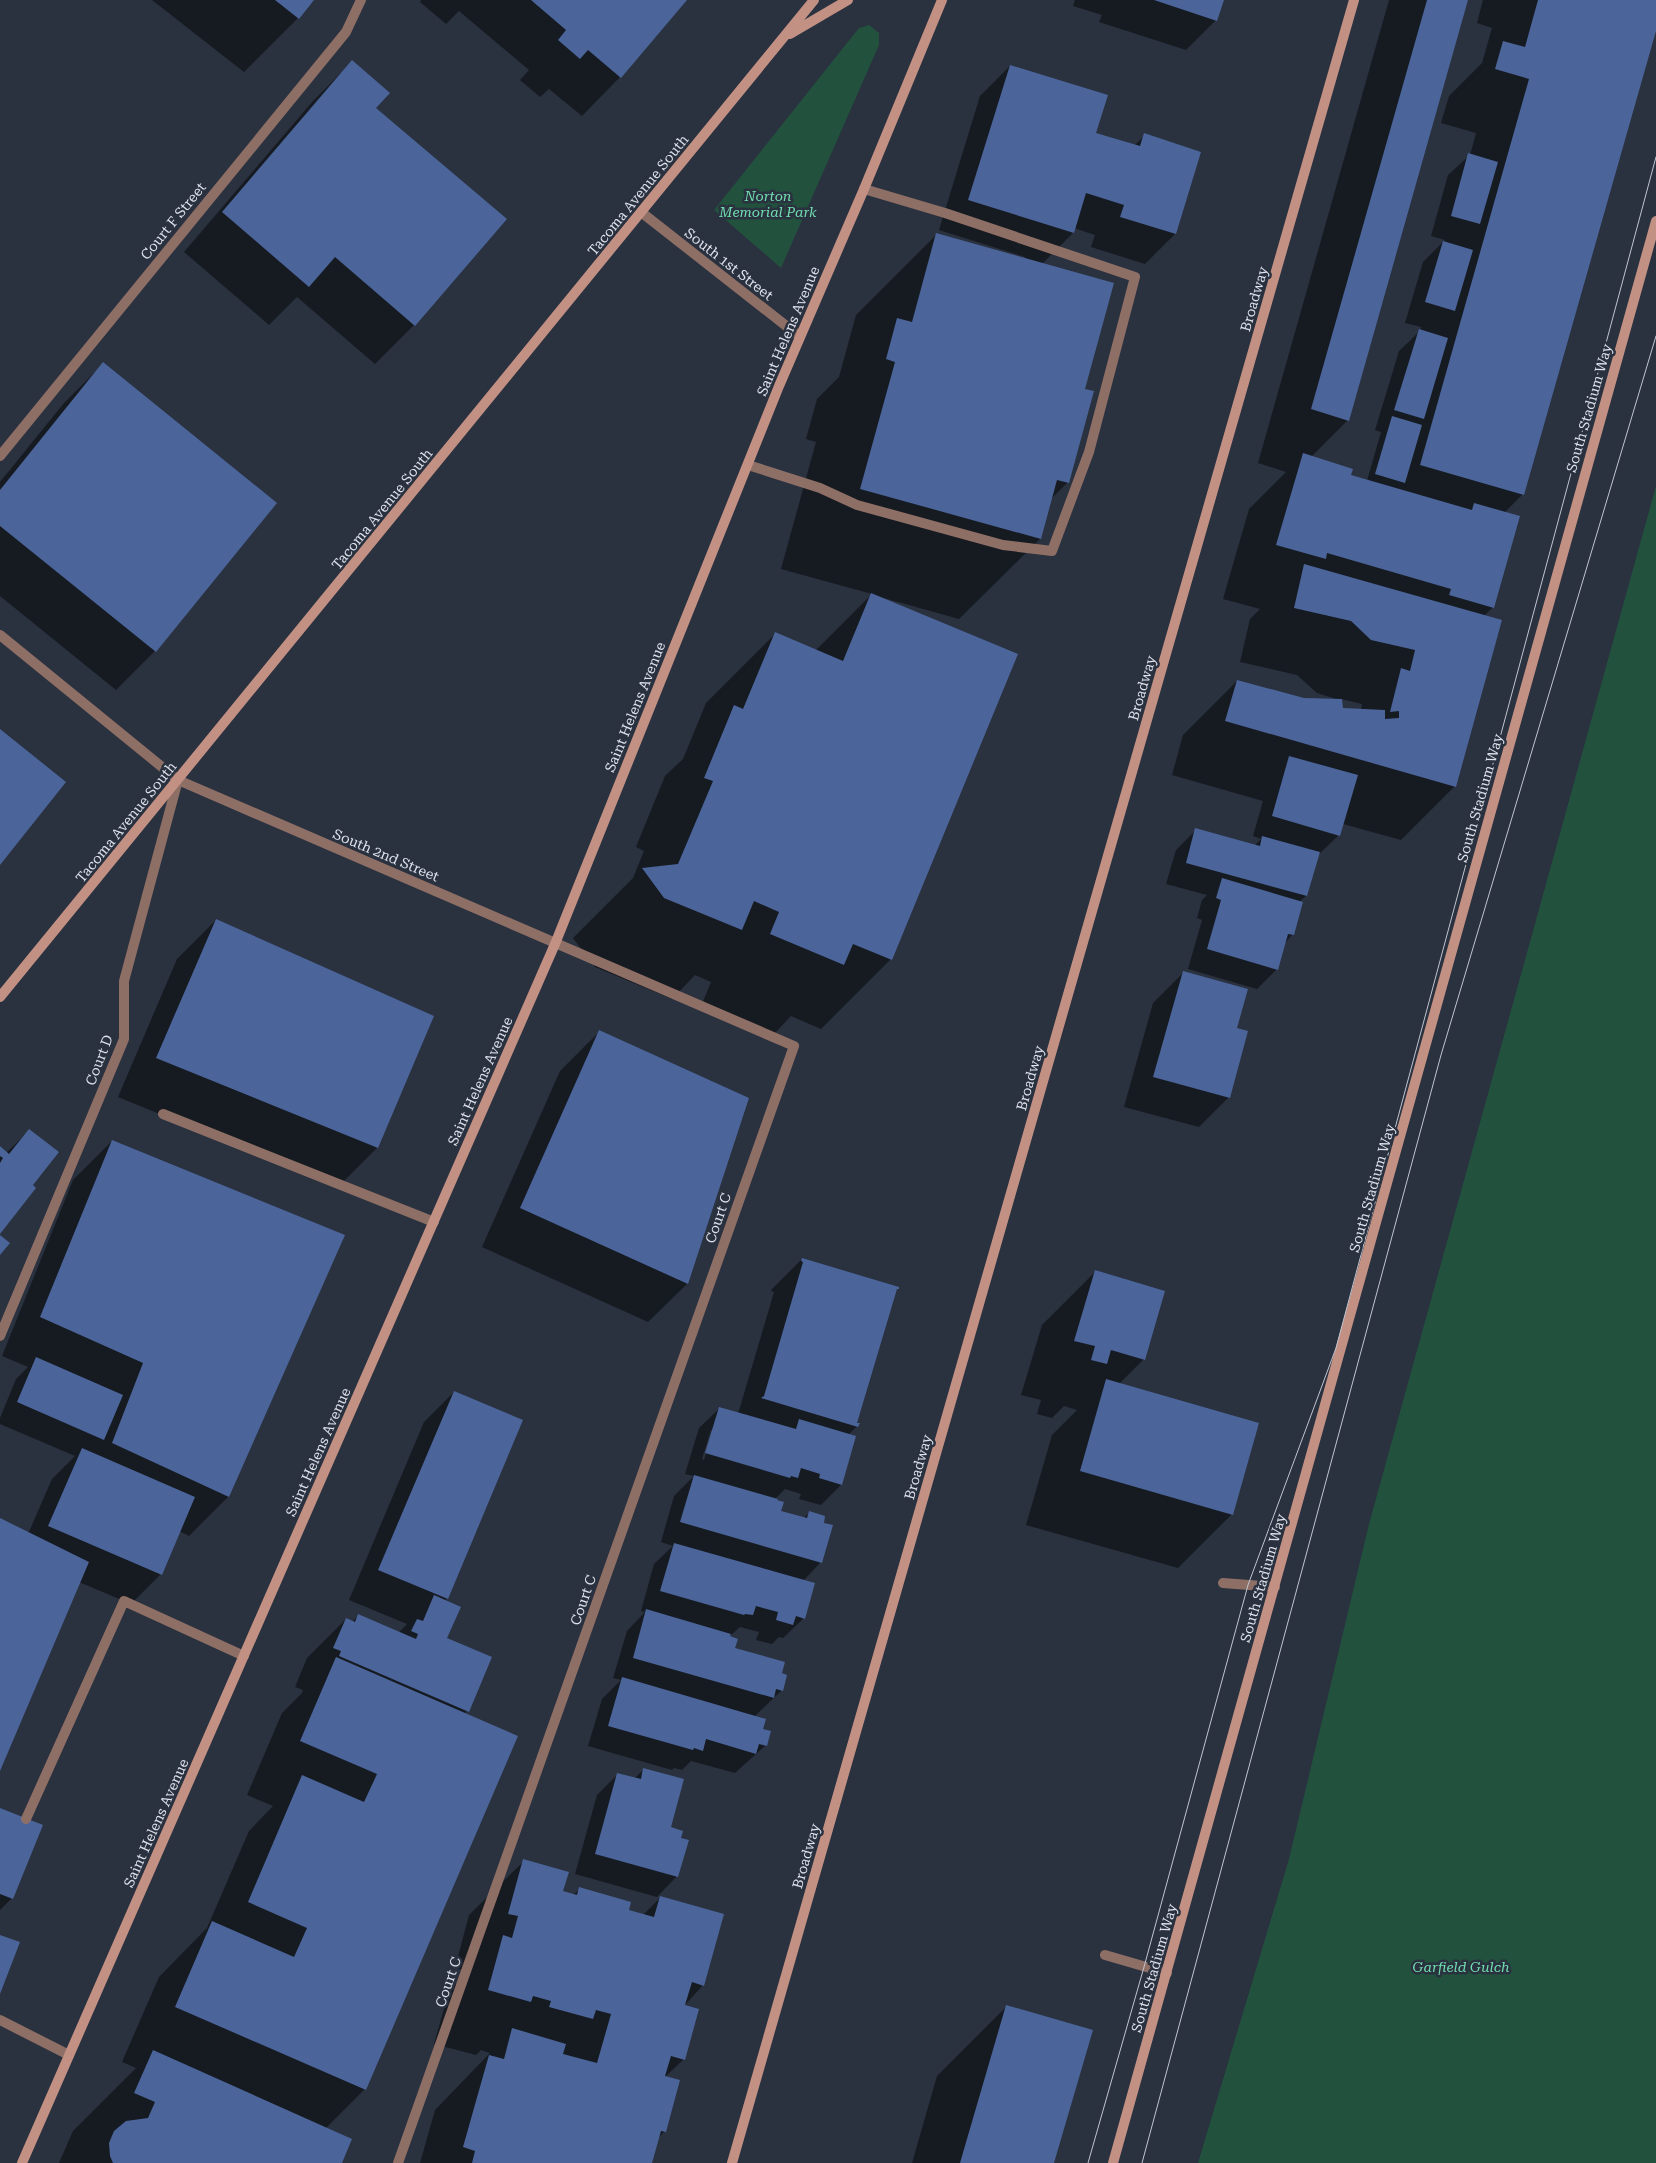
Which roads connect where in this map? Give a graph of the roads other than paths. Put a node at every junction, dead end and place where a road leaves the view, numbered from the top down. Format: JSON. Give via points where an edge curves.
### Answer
{"nodes":[{"id":1,"x":361,"y":0,"type":"edge"},
{"id":2,"x":814,"y":0,"type":"edge"},
{"id":3,"x":848,"y":0,"type":"edge"},
{"id":4,"x":942,"y":0,"type":"edge"},
{"id":5,"x":1354,"y":0,"type":"edge"},
{"id":6,"x":785,"y":37,"type":"junction"},
{"id":7,"x":864,"y":189,"type":"junction"},
{"id":8,"x":641,"y":212,"type":"junction"},
{"id":9,"x":1656,"y":221,"type":"edge"},
{"id":10,"x":800,"y":336,"type":"junction"},
{"id":11,"x":0,"y":456,"type":"edge"},
{"id":12,"x":748,"y":465,"type":"junction"},
{"id":13,"x":0,"y":635,"type":"edge"},
{"id":14,"x":178,"y":780,"type":"junction"},
{"id":15,"x":555,"y":944,"type":"junction"},
{"id":16,"x":0,"y":997,"type":"edge"},
{"id":17,"x":794,"y":1046,"type":"joint"},
{"id":18,"x":163,"y":1114,"type":"dead end"},
{"id":19,"x":434,"y":1222,"type":"junction"},
{"id":20,"x":0,"y":1336,"type":"edge"},
{"id":21,"x":1223,"y":1583,"type":"dead end"},
{"id":22,"x":1275,"y":1587,"type":"junction"},
{"id":23,"x":244,"y":1656,"type":"junction"},
{"id":24,"x":26,"y":1819,"type":"dead end"},
{"id":25,"x":1106,"y":1955,"type":"dead end"},
{"id":26,"x":1167,"y":1974,"type":"junction"},
{"id":27,"x":0,"y":2020,"type":"edge"},
{"id":28,"x":69,"y":2055,"type":"junction"},
{"id":29,"x":22,"y":2163,"type":"edge"},
{"id":30,"x":398,"y":2163,"type":"edge"},
{"id":31,"x":732,"y":2163,"type":"edge"},
{"id":32,"x":1113,"y":2163,"type":"edge"}],
"edges":[{"from":1,"to":11,"type":"street","name":"Court F Street","via":[[346,32]]},
{"from":2,"to":6,"type":"street","name":"Tacoma Avenue South"},
{"from":3,"to":6,"type":"street","name":"Tacoma Avenue South"},
{"from":4,"to":7,"type":"street","name":"Saint Helens Avenue"},
{"from":5,"to":31,"type":"street","name":"Broadway"},
{"from":6,"to":8,"type":"street","name":"Tacoma Avenue South"},
{"from":7,"to":10,"type":"street","name":"Saint Helens Avenue"},
{"from":7,"to":12,"type":"street","via":[[1135,277],[1089,452],[1052,551],[1003,545],[866,507]]},
{"from":8,"to":10,"type":"street","name":"South 1st Street"},
{"from":8,"to":14,"type":"street","name":"Tacoma Avenue South"},
{"from":9,"to":22,"type":"street","name":"South Stadium Way"},
{"from":10,"to":12,"type":"street","name":"Saint Helens Avenue"},
{"from":12,"to":15,"type":"street","name":"Saint Helens Avenue"},
{"from":13,"to":14,"type":"street","name":"South 2nd Street"},
{"from":14,"to":15,"type":"street","name":"South 2nd Street"},
{"from":14,"to":16,"type":"street","name":"Tacoma Avenue South"},
{"from":14,"to":20,"type":"street","name":"Court D","via":[[124,981],[124,1040]]},
{"from":15,"to":17,"type":"street","name":"South 2nd Street"},
{"from":15,"to":19,"type":"street","name":"Saint Helens Avenue"},
{"from":17,"to":30,"type":"street","name":"Court C"},
{"from":18,"to":19,"type":"street"},
{"from":19,"to":23,"type":"street","name":"Saint Helens Avenue"},
{"from":21,"to":22,"type":"street"},
{"from":22,"to":26,"type":"street","name":"South Stadium Way"},
{"from":23,"to":24,"type":"street","via":[[124,1601]]},
{"from":23,"to":28,"type":"street","name":"Saint Helens Avenue"},
{"from":25,"to":26,"type":"street"},
{"from":26,"to":32,"type":"street","name":"South Stadium Way"},
{"from":27,"to":28,"type":"street"},
{"from":28,"to":29,"type":"street","name":"Saint Helens Avenue"}]}
